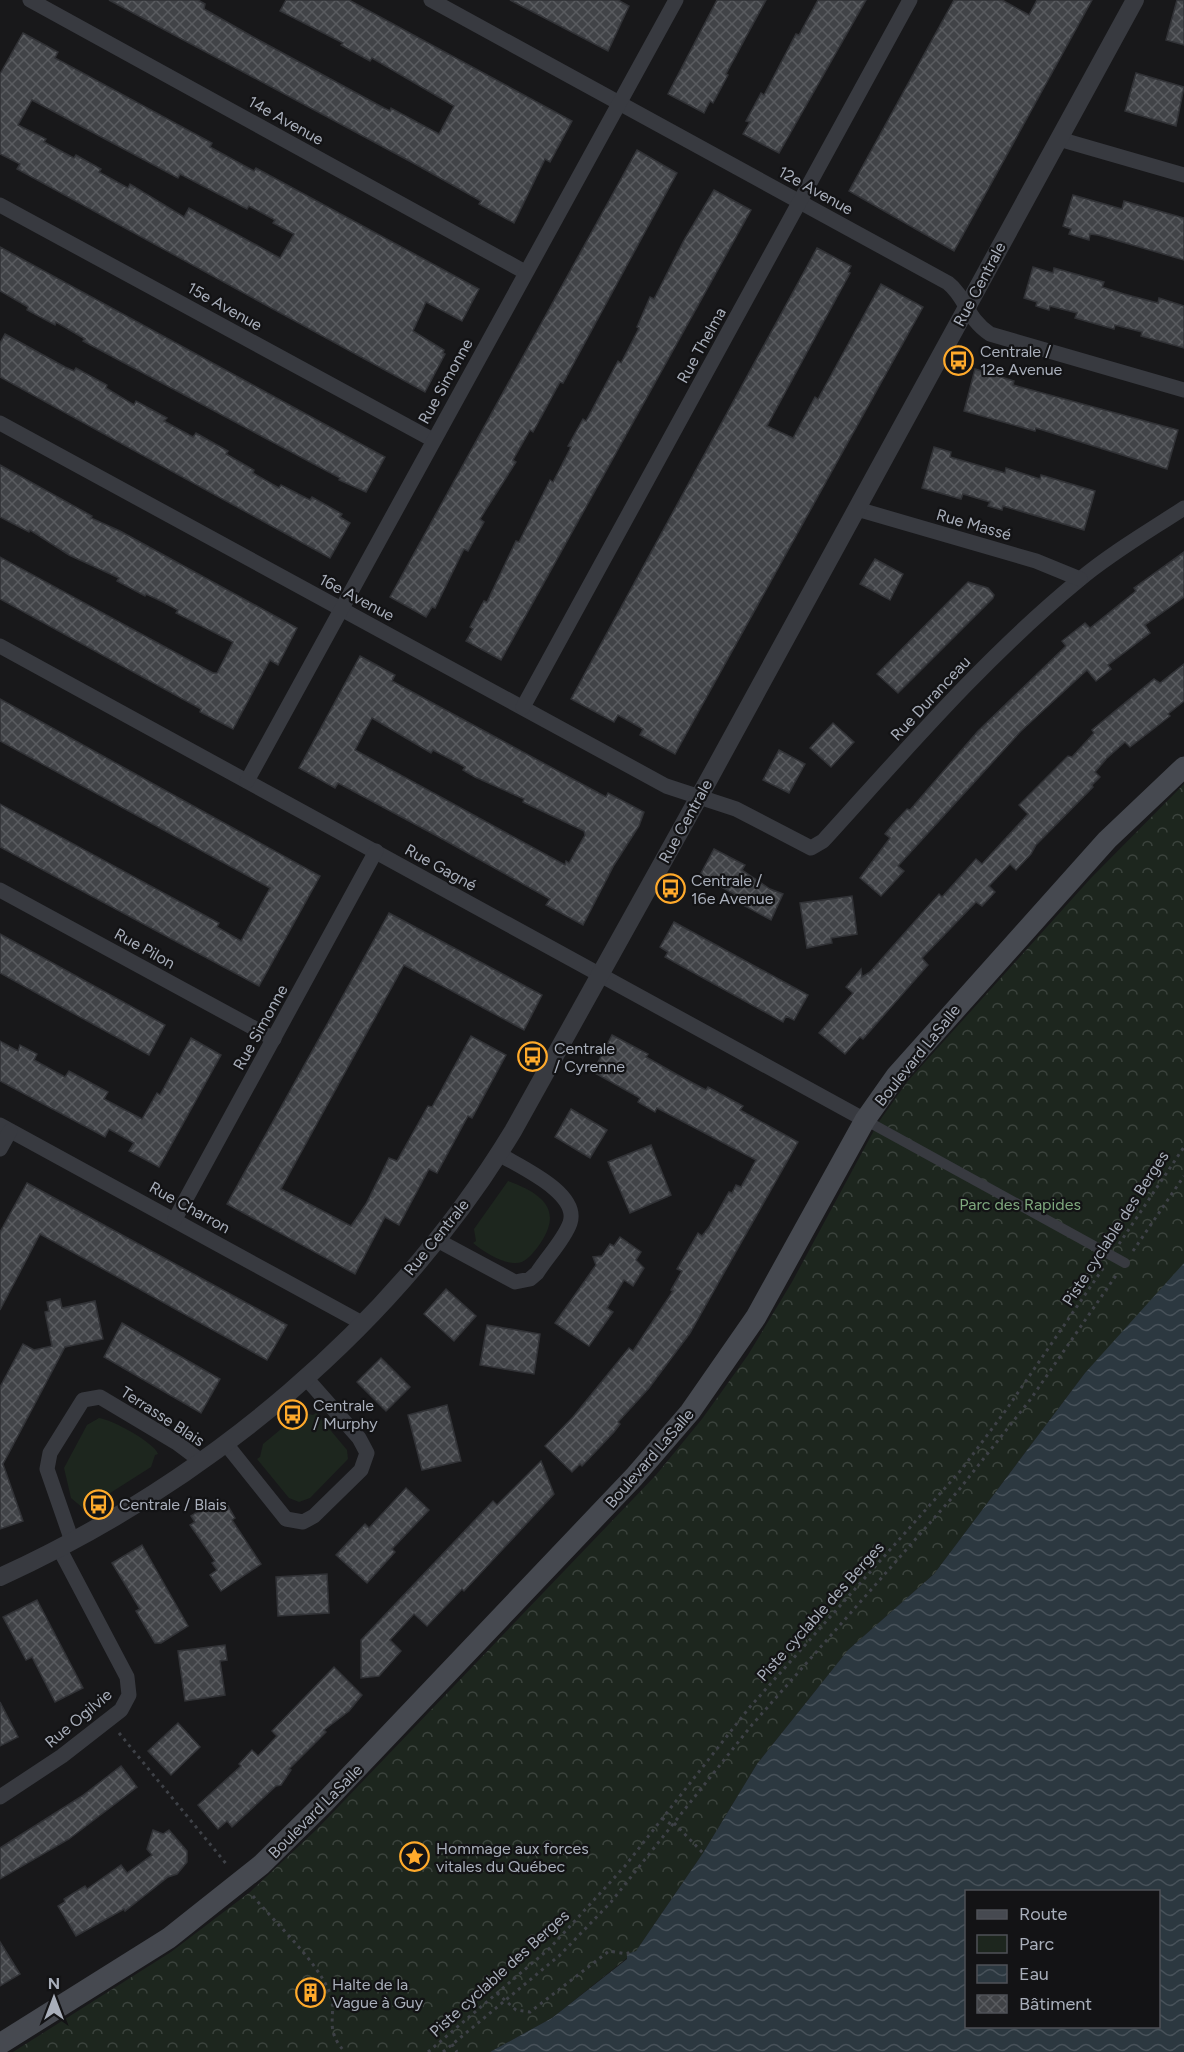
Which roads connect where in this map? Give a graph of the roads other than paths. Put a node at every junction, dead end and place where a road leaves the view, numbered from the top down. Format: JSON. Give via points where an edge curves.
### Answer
{"nodes":[{"id":1,"x":30,"y":0,"type":"edge"},
{"id":2,"x":431,"y":0,"type":"edge"},
{"id":3,"x":676,"y":0,"type":"edge"},
{"id":4,"x":910,"y":0,"type":"edge"},
{"id":5,"x":1135,"y":0,"type":"edge"},
{"id":6,"x":619,"y":104,"type":"junction"},
{"id":7,"x":1059,"y":139,"type":"junction"},
{"id":8,"x":1184,"y":175,"type":"edge"},
{"id":9,"x":800,"y":201,"type":"junction"},
{"id":10,"x":0,"y":205,"type":"edge"},
{"id":11,"x":525,"y":272,"type":"junction"},
{"id":12,"x":966,"y":310,"type":"junction"},
{"id":13,"x":1184,"y":390,"type":"edge"},
{"id":14,"x":0,"y":423,"type":"edge"},
{"id":15,"x":433,"y":440,"type":"junction"},
{"id":16,"x":1184,"y":507,"type":"edge"},
{"id":17,"x":857,"y":509,"type":"junction"},
{"id":18,"x":1080,"y":579,"type":"junction"},
{"id":19,"x":341,"y":609,"type":"junction"},
{"id":20,"x":0,"y":646,"type":"edge"},
{"id":21,"x":523,"y":707,"type":"junction"},
{"id":22,"x":1184,"y":767,"type":"edge"},
{"id":23,"x":248,"y":781,"type":"junction"},
{"id":24,"x":699,"y":797,"type":"junction"},
{"id":25,"x":376,"y":851,"type":"junction"},
{"id":26,"x":0,"y":890,"type":"edge"},
{"id":27,"x":600,"y":975,"type":"junction"},
{"id":28,"x":274,"y":1039,"type":"junction"},
{"id":29,"x":865,"y":1120,"type":"junction"},
{"id":30,"x":5,"y":1128,"type":"edge"},
{"id":31,"x":0,"y":1149,"type":"edge"},
{"id":32,"x":499,"y":1154,"type":"junction"},
{"id":33,"x":175,"y":1219,"type":"junction"},
{"id":34,"x":437,"y":1240,"type":"junction"},
{"id":35,"x":1125,"y":1263,"type":"road end"},
{"id":36,"x":362,"y":1323,"type":"junction"},
{"id":37,"x":306,"y":1378,"type":"junction"},
{"id":38,"x":226,"y":1444,"type":"junction"},
{"id":39,"x":201,"y":1461,"type":"junction"},
{"id":40,"x":65,"y":1545,"type":"junction"},
{"id":41,"x":0,"y":1577,"type":"edge"},
{"id":42,"x":0,"y":1797,"type":"edge"},
{"id":43,"x":0,"y":2044,"type":"edge"}],
"edges":[{"from":1,"to":11,"type":"street","name":"14e Avenue"},
{"from":2,"to":6,"type":"street","name":"12e Avenue"},
{"from":3,"to":6,"type":"street","name":"Rue Simonne"},
{"from":4,"to":9,"type":"street","name":"Rue Thelma"},
{"from":5,"to":7,"type":"street","name":"Rue Centrale"},
{"from":6,"to":9,"type":"street","name":"12e Avenue"},
{"from":6,"to":11,"type":"street","name":"Rue Simonne"},
{"from":7,"to":8,"type":"street"},
{"from":7,"to":12,"type":"street","name":"Rue Centrale"},
{"from":9,"to":12,"type":"street","name":"12e Avenue","via":[[948,282]]},
{"from":9,"to":21,"type":"street","name":"Rue Thelma"},
{"from":10,"to":15,"type":"street","name":"15e Avenue"},
{"from":11,"to":15,"type":"street","name":"Rue Simonne"},
{"from":12,"to":13,"type":"street","name":"12e Avenue","via":[[990,334]]},
{"from":12,"to":17,"type":"street","name":"Rue Centrale"},
{"from":14,"to":19,"type":"street","name":"16e Avenue"},
{"from":15,"to":19,"type":"street","name":"Rue Simonne"},
{"from":16,"to":18,"type":"street","name":"Rue Duranceau"},
{"from":17,"to":18,"type":"street","name":"Rue Massé","via":[[1036,561]]},
{"from":17,"to":24,"type":"street","name":"Rue Centrale"},
{"from":18,"to":24,"type":"street","name":"Rue Duranceau","via":[[978,672],[823,841],[811,848],[736,809]]},
{"from":19,"to":21,"type":"street","name":"16e Avenue"},
{"from":19,"to":23,"type":"street","name":"Rue Simonne"},
{"from":20,"to":23,"type":"street","name":"Rue Gagné"},
{"from":21,"to":24,"type":"street","name":"16e Avenue","via":[[666,786]]},
{"from":22,"to":29,"type":"main road","name":"Boulevard LaSalle","via":[[1134,813],[1057,895],[910,1059]]},
{"from":23,"to":25,"type":"street","name":"Rue Gagné"},
{"from":24,"to":27,"type":"street","name":"Rue Centrale"},
{"from":25,"to":27,"type":"street","name":"Rue Gagné"},
{"from":25,"to":28,"type":"street","name":"Rue Simonne"},
{"from":26,"to":28,"type":"street","name":"Rue Pilon"},
{"from":27,"to":29,"type":"street","name":"Rue Gagné"},
{"from":27,"to":32,"type":"street","name":"Rue Centrale"},
{"from":28,"to":33,"type":"street","name":"Rue Simonne"},
{"from":29,"to":35,"type":"street"},
{"from":29,"to":43,"type":"main road","name":"Boulevard LaSalle","via":[[779,1278],[732,1353],[663,1446],[606,1508],[324,1803],[242,1883],[148,1952]]},
{"from":30,"to":31,"type":"street"},
{"from":30,"to":33,"type":"street","name":"Rue Charron"},
{"from":32,"to":34,"type":"street","name":"Rue Centrale"},
{"from":32,"to":34,"type":"street","via":[[562,1194],[570,1204],[569,1226],[537,1273],[515,1282]]},
{"from":33,"to":36,"type":"street","name":"Rue Charron"},
{"from":34,"to":36,"type":"street","name":"Rue Centrale"},
{"from":36,"to":37,"type":"street","name":"Rue Centrale"},
{"from":37,"to":38,"type":"street","name":"Rue Centrale"},
{"from":37,"to":38,"type":"street","via":[[359,1438],[367,1454],[361,1470],[314,1516],[303,1522],[286,1519]]},
{"from":38,"to":39,"type":"street","name":"Rue Centrale"},
{"from":39,"to":40,"type":"street","name":"Rue Centrale"},
{"from":39,"to":40,"type":"street","name":"Terrasse Blais","via":[[100,1397],[83,1400],[50,1453],[47,1469]]},
{"from":40,"to":41,"type":"street","name":"Rue Centrale"},
{"from":40,"to":42,"type":"street","name":"Rue Ogilvie","via":[[127,1677],[129,1695],[121,1710],[85,1739]]}]}
